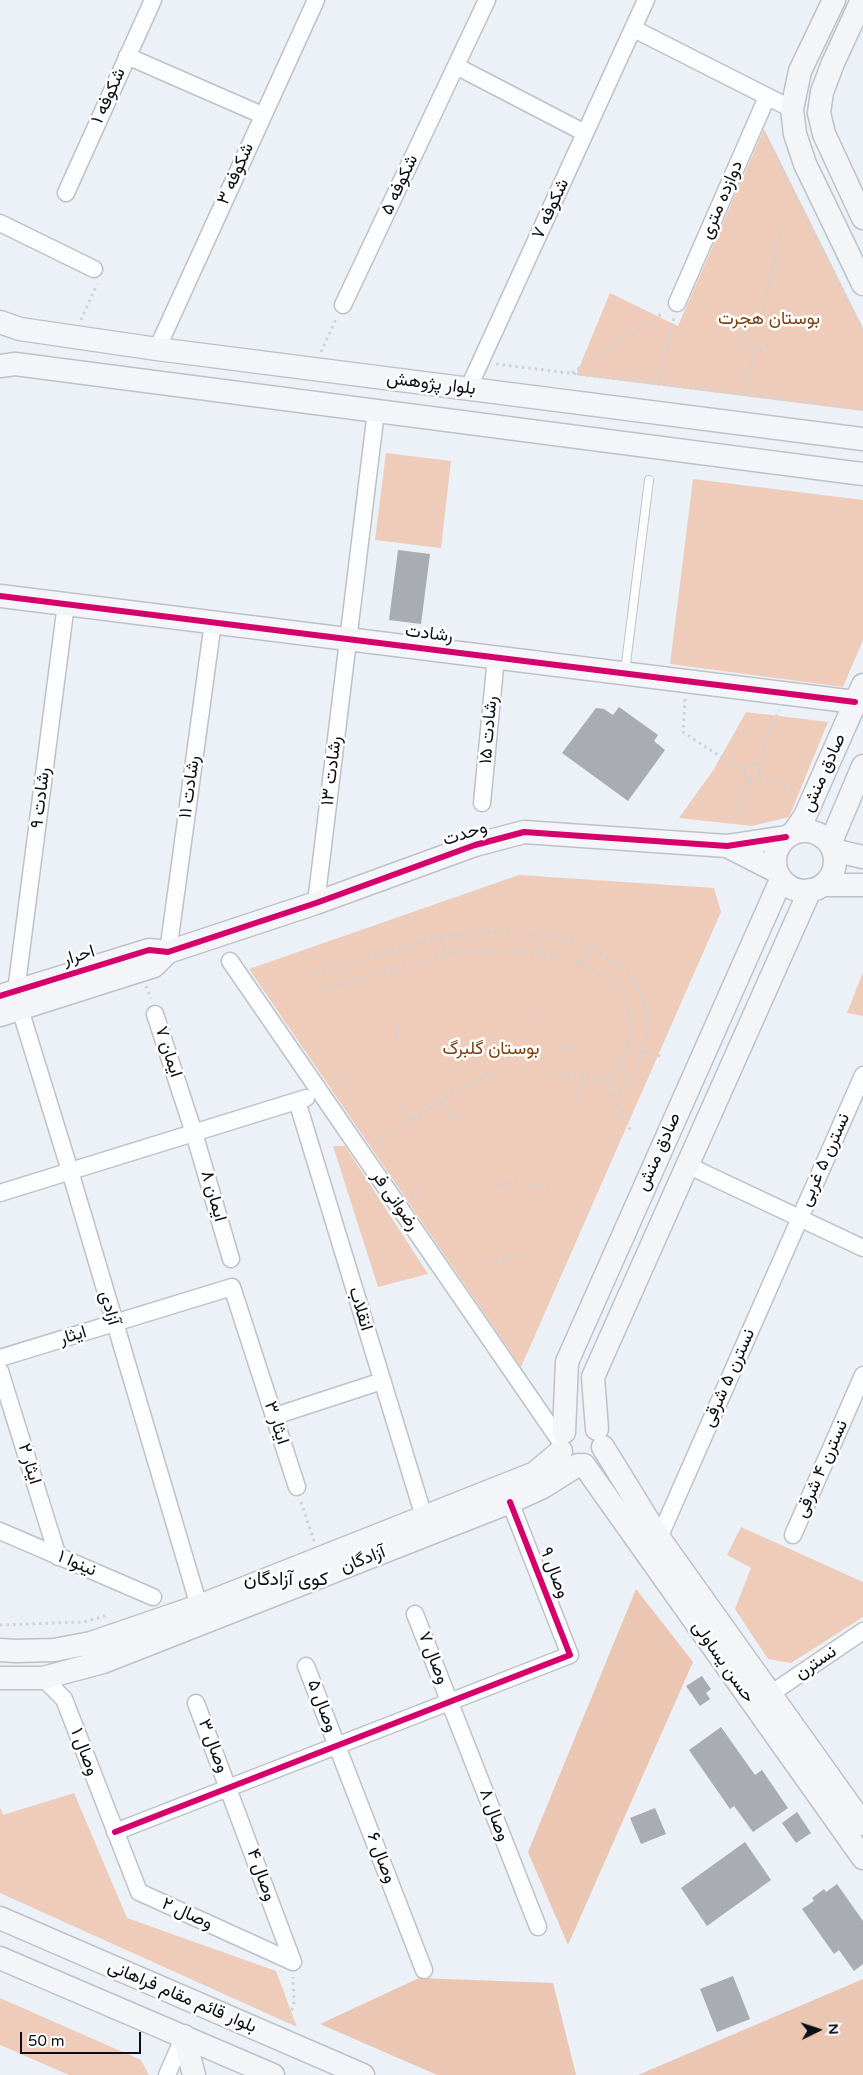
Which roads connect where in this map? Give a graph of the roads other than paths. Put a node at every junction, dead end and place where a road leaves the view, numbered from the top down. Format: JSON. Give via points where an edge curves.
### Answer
{"nodes":[{"id":1,"x":153,"y":0,"type":"edge"},
{"id":2,"x":316,"y":0,"type":"edge"},
{"id":3,"x":487,"y":0,"type":"edge"},
{"id":4,"x":646,"y":0,"type":"edge"},
{"id":5,"x":834,"y":0,"type":"edge"},
{"id":6,"x":862,"y":0,"type":"edge"},
{"id":7,"x":634,"y":29,"type":"junction"},
{"id":8,"x":127,"y":56,"type":"junction"},
{"id":9,"x":456,"y":66,"type":"junction"},
{"id":10,"x":767,"y":97,"type":"junction"},
{"id":11,"x":792,"y":109,"type":"junction"},
{"id":12,"x":820,"y":113,"type":"junction"},
{"id":13,"x":262,"y":115,"type":"junction"},
{"id":14,"x":586,"y":133,"type":"junction"},
{"id":15,"x":66,"y":193,"type":"dead end"},
{"id":16,"x":863,"y":218,"type":"edge"},
{"id":17,"x":0,"y":223,"type":"edge"},
{"id":18,"x":94,"y":269,"type":"road end"},
{"id":19,"x":863,"y":284,"type":"edge"},
{"id":20,"x":677,"y":303,"type":"road end"},
{"id":21,"x":343,"y":305,"type":"road end"},
{"id":22,"x":0,"y":322,"type":"edge"},
{"id":23,"x":157,"y":350,"type":"junction"},
{"id":24,"x":0,"y":366,"type":"edge"},
{"id":25,"x":468,"y":389,"type":"junction"},
{"id":26,"x":376,"y":411,"type":"junction"},
{"id":27,"x":863,"y":439,"type":"edge"},
{"id":28,"x":863,"y":474,"type":"edge"},
{"id":29,"x":649,"y":480,"type":"dead end"},
{"id":30,"x":0,"y":596,"type":"edge"},
{"id":31,"x":66,"y":604,"type":"junction"},
{"id":32,"x":213,"y":622,"type":"junction"},
{"id":33,"x":347,"y":639,"type":"junction"},
{"id":34,"x":496,"y":658,"type":"junction"},
{"id":35,"x":624,"y":674,"type":"junction"},
{"id":36,"x":859,"y":693,"type":"edge"},
{"id":37,"x":863,"y":766,"type":"edge"},
{"id":38,"x":482,"y":803,"type":"dead end"},
{"id":39,"x":790,"y":834,"type":"junction"},
{"id":40,"x":727,"y":846,"type":"junction"},
{"id":41,"x":832,"y":847,"type":"junction"},
{"id":42,"x":863,"y":857,"type":"edge"},
{"id":43,"x":778,"y":875,"type":"junction"},
{"id":44,"x":863,"y":885,"type":"edge"},
{"id":45,"x":817,"y":888,"type":"junction"},
{"id":46,"x":316,"y":903,"type":"junction"},
{"id":47,"x":168,"y":952,"type":"junction"},
{"id":48,"x":230,"y":961,"type":"dead end"},
{"id":49,"x":9,"y":1003,"type":"edge"},
{"id":50,"x":155,"y":1014,"type":"road end"},
{"id":51,"x":863,"y":1076,"type":"edge"},
{"id":52,"x":321,"y":1093,"type":"junction"},
{"id":53,"x":297,"y":1101,"type":"junction"},
{"id":54,"x":194,"y":1133,"type":"junction"},
{"id":55,"x":687,"y":1165,"type":"junction"},
{"id":56,"x":70,"y":1171,"type":"junction"},
{"id":57,"x":0,"y":1193,"type":"edge"},
{"id":58,"x":799,"y":1218,"type":"junction"},
{"id":59,"x":863,"y":1248,"type":"edge"},
{"id":60,"x":231,"y":1260,"type":"dead end"},
{"id":61,"x":232,"y":1287,"type":"joint"},
{"id":62,"x":114,"y":1324,"type":"junction"},
{"id":63,"x":0,"y":1358,"type":"edge"},
{"id":64,"x":0,"y":1371,"type":"edge"},
{"id":65,"x":863,"y":1376,"type":"edge"},
{"id":66,"x":382,"y":1381,"type":"junction"},
{"id":67,"x":274,"y":1416,"type":"junction"},
{"id":68,"x":600,"y":1438,"type":"junction"},
{"id":69,"x":569,"y":1451,"type":"junction"},
{"id":70,"x":297,"y":1488,"type":"road end"},
{"id":71,"x":510,"y":1502,"type":"junction"},
{"id":72,"x":424,"y":1517,"type":"junction"},
{"id":73,"x":0,"y":1532,"type":"edge"},
{"id":74,"x":793,"y":1535,"type":"dead end"},
{"id":75,"x":659,"y":1538,"type":"junction"},
{"id":76,"x":58,"y":1556,"type":"junction"},
{"id":77,"x":153,"y":1597,"type":"dead end"},
{"id":78,"x":199,"y":1606,"type":"junction"},
{"id":79,"x":415,"y":1614,"type":"dead end"},
{"id":80,"x":863,"y":1631,"type":"edge"},
{"id":81,"x":0,"y":1650,"type":"edge"},
{"id":82,"x":306,"y":1666,"type":"dead end"},
{"id":83,"x":0,"y":1678,"type":"edge"},
{"id":84,"x":43,"y":1678,"type":"junction"},
{"id":85,"x":769,"y":1695,"type":"junction"},
{"id":86,"x":450,"y":1702,"type":"junction"},
{"id":87,"x":196,"y":1703,"type":"dead end"},
{"id":88,"x":337,"y":1746,"type":"junction"},
{"id":89,"x":229,"y":1788,"type":"junction"},
{"id":90,"x":863,"y":1824,"type":"edge"},
{"id":91,"x":115,"y":1832,"type":"junction"},
{"id":92,"x":863,"y":1858,"type":"edge"},
{"id":93,"x":0,"y":1918,"type":"edge"},
{"id":94,"x":538,"y":1927,"type":"dead end"},
{"id":95,"x":0,"y":1958,"type":"edge"},
{"id":96,"x":293,"y":1962,"type":"joint"},
{"id":97,"x":424,"y":1970,"type":"dead end"},
{"id":98,"x":184,"y":2036,"type":"junction"},
{"id":99,"x":167,"y":2075,"type":"edge"},
{"id":100,"x":194,"y":2075,"type":"edge"},
{"id":101,"x":273,"y":2075,"type":"edge"},
{"id":102,"x":363,"y":2075,"type":"edge"}],
"edges":[{"from":1,"to":8,"type":"street","name":"شکوفه ۱"},
{"from":2,"to":13,"type":"street","name":"شکوفه ۳"},
{"from":3,"to":9,"type":"street","name":"شکوفه ۵"},
{"from":4,"to":7,"type":"street","name":"شکوفه ۷"},
{"from":5,"to":11,"type":"street","via":[[800,71]]},
{"from":6,"to":12,"type":"street","via":[[822,92]]},
{"from":7,"to":10,"type":"street"},
{"from":7,"to":14,"type":"street","name":"شکوفه ۷"},
{"from":8,"to":13,"type":"street"},
{"from":8,"to":15,"type":"street","name":"شکوفه ۱"},
{"from":9,"to":14,"type":"street"},
{"from":9,"to":21,"type":"street","name":"شکوفه ۵"},
{"from":10,"to":11,"type":"street"},
{"from":10,"to":20,"type":"street","name":"دوازده متری"},
{"from":11,"to":12,"type":"street"},
{"from":11,"to":19,"type":"street","via":[[795,134],[805,164]]},
{"from":12,"to":16,"type":"street","via":[[824,134]]},
{"from":13,"to":23,"type":"street","name":"شکوفه ۳"},
{"from":14,"to":25,"type":"street","name":"شکوفه ۷"},
{"from":17,"to":18,"type":"street"},
{"from":22,"to":23,"type":"street","name":"بلوار پژوهش","via":[[20,329]]},
{"from":23,"to":25,"type":"street","name":"بلوار پژوهش"},
{"from":24,"to":26,"type":"street","name":"بلوار پژوهش","via":[[15,364]]},
{"from":25,"to":27,"type":"street","name":"بلوار پژوهش"},
{"from":26,"to":28,"type":"street","name":"بلوار پژوهش"},
{"from":26,"to":33,"type":"street","name":"رشادت ۱۳"},
{"from":29,"to":35,"type":"lane"},
{"from":30,"to":31,"type":"street","name":"رشادت"},
{"from":31,"to":32,"type":"street","name":"رشادت"},
{"from":31,"to":49,"type":"street","name":"رشادت ۹"},
{"from":32,"to":33,"type":"street","name":"رشادت"},
{"from":32,"to":47,"type":"street","name":"رشادت ۱۱"},
{"from":33,"to":34,"type":"street","name":"رشادت"},
{"from":33,"to":46,"type":"street","name":"رشادت ۱۳"},
{"from":34,"to":35,"type":"street","name":"رشادت"},
{"from":34,"to":38,"type":"street","name":"رشادت ۱۵"},
{"from":35,"to":36,"type":"street","name":"رشادت","via":[[786,694]]},
{"from":36,"to":39,"type":"street","name":"صادق منش","via":[[806,816]]},
{"from":37,"to":41,"type":"street","name":"صادق منش"},
{"from":39,"to":40,"type":"street","name":"وحدت"},
{"from":39,"to":41,"type":"street","via":[[813,831],[822,835]]},
{"from":39,"to":43,"type":"street","via":[[775,852]]},
{"from":40,"to":43,"type":"street","name":"وحدت"},
{"from":40,"to":46,"type":"street","name":"وحدت","via":[[524,832],[475,845]]},
{"from":41,"to":42,"type":"street"},
{"from":41,"to":45,"type":"street","via":[[834,869],[830,878]]},
{"from":43,"to":45,"type":"street","via":[[796,890]]},
{"from":43,"to":69,"type":"street","name":"صادق منش","via":[[567,1362]]},
{"from":44,"to":45,"type":"street"},
{"from":45,"to":55,"type":"street","name":"صادق منش"},
{"from":46,"to":47,"type":"street","name":"وحدت"},
{"from":47,"to":49,"type":"street","name":"احرار","via":[[150,950]]},
{"from":47,"to":49,"type":"street","name":"احرار","via":[[154,966],[142,970]]},
{"from":48,"to":52,"type":"street","name":"رضوانی فر"},
{"from":49,"to":56,"type":"street","name":"آزادی"},
{"from":50,"to":54,"type":"street","name":"ایمان ۷"},
{"from":51,"to":58,"type":"street","name":"نسترن ۵ غربی"},
{"from":52,"to":53,"type":"street"},
{"from":52,"to":69,"type":"street","name":"رضوانی فر"},
{"from":53,"to":54,"type":"street"},
{"from":53,"to":66,"type":"street","name":"انقلاب"},
{"from":54,"to":56,"type":"street"},
{"from":54,"to":60,"type":"street","name":"ایمان ۸"},
{"from":55,"to":58,"type":"street"},
{"from":55,"to":68,"type":"street","name":"صادق منش","via":[[593,1377]]},
{"from":56,"to":57,"type":"street"},
{"from":56,"to":62,"type":"street","name":"آزادی"},
{"from":58,"to":59,"type":"street"},
{"from":58,"to":75,"type":"street","name":"نسترن ۵ شرقی"},
{"from":61,"to":62,"type":"street","name":"ایثار"},
{"from":61,"to":67,"type":"street","name":"ایثار ۳"},
{"from":62,"to":63,"type":"street","name":"ایثار"},
{"from":62,"to":78,"type":"street","name":"آزادی"},
{"from":64,"to":76,"type":"street","name":"ایثار ۲"},
{"from":65,"to":74,"type":"street","name":"نسترن ۴ شرقی"},
{"from":66,"to":67,"type":"street"},
{"from":66,"to":72,"type":"street","name":"انقلاب"},
{"from":67,"to":70,"type":"street","name":"ایثار ۳"},
{"from":68,"to":69,"type":"street","via":[[601,1454],[597,1459]]},
{"from":68,"to":69,"type":"street","via":[[592,1425],[580,1422],[568,1427]]},
{"from":68,"to":75,"type":"street","name":"حسن یساولی"},
{"from":69,"to":71,"type":"street","name":"آزادگان","via":[[543,1488]]},
{"from":69,"to":72,"type":"street","name":"آزادگان","via":[[535,1473]]},
{"from":69,"to":92,"type":"street","name":"حسن یساولی"},
{"from":71,"to":84,"type":"street","name":"آزادگان","via":[[103,1662]]},
{"from":71,"to":86,"type":"street","name":"وصال ۹","via":[[570,1656]]},
{"from":72,"to":78,"type":"street","name":"آزادگان"},
{"from":73,"to":76,"type":"street","name":"نینوا ۱"},
{"from":75,"to":85,"type":"street","name":"حسن یساولی"},
{"from":76,"to":77,"type":"street","name":"نینوا ۱"},
{"from":78,"to":81,"type":"street","name":"آزادگان","via":[[91,1643],[54,1650]]},
{"from":79,"to":86,"type":"street","name":"وصال ۷"},
{"from":80,"to":85,"type":"street","name":"نسترن"},
{"from":82,"to":88,"type":"street","name":"وصال ۵"},
{"from":83,"to":84,"type":"street","name":"آزادگان"},
{"from":84,"to":91,"type":"street","name":"وصال ۱","via":[[64,1699]]},
{"from":85,"to":90,"type":"street","name":"حسن یساولی"},
{"from":86,"to":88,"type":"street"},
{"from":86,"to":94,"type":"street","name":"وصال ۸"},
{"from":87,"to":89,"type":"street","name":"وصال ۳"},
{"from":88,"to":89,"type":"street"},
{"from":88,"to":97,"type":"street","name":"وصال ۶"},
{"from":89,"to":91,"type":"street"},
{"from":89,"to":96,"type":"street","name":"وصال ۴"},
{"from":91,"to":96,"type":"street","name":"وصال ۲","via":[[139,1892]]},
{"from":93,"to":102,"type":"street","name":"بلوار قائم مقام فراهانی"},
{"from":95,"to":98,"type":"street","name":"بلوار قائم مقام فراهانی"},
{"from":98,"to":99,"type":"street"},
{"from":98,"to":100,"type":"street"},
{"from":98,"to":101,"type":"street","name":"بلوار قائم مقام فراهانی"}]}
